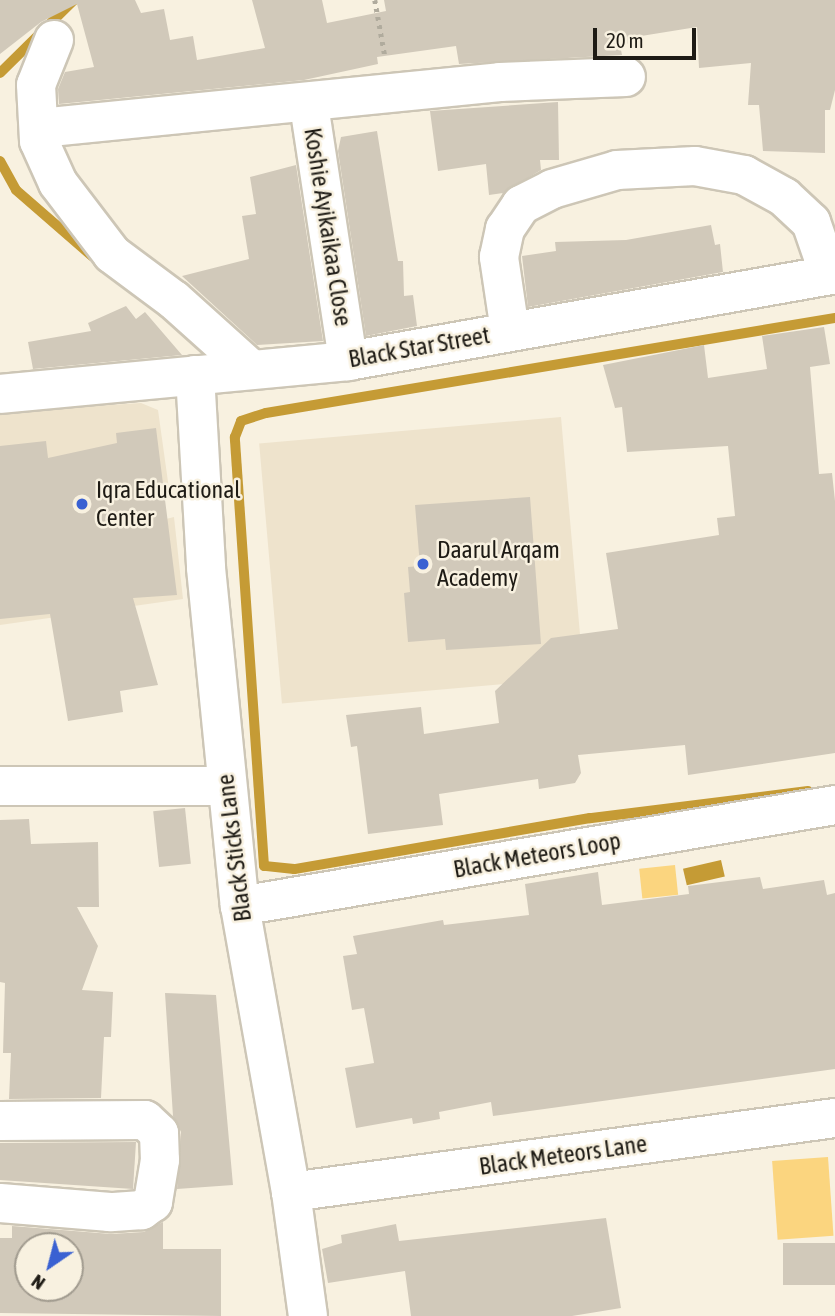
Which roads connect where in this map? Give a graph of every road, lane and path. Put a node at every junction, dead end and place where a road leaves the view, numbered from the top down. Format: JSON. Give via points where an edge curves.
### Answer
{"nodes":[{"id":1,"x":374,"y":0,"type":"edge"},
{"id":2,"x":54,"y":40,"type":"dead end"},
{"id":3,"x":626,"y":77,"type":"dead end"},
{"id":4,"x":393,"y":95,"type":"junction"},
{"id":5,"x":310,"y":105,"type":"junction"},
{"id":6,"x":40,"y":128,"type":"junction"},
{"id":7,"x":832,"y":274,"type":"edge"},
{"id":8,"x":510,"y":331,"type":"junction"},
{"id":9,"x":348,"y":361,"type":"junction"},
{"id":10,"x":251,"y":369,"type":"junction"},
{"id":11,"x":195,"y":375,"type":"junction"},
{"id":12,"x":0,"y":394,"type":"edge"},
{"id":13,"x":0,"y":786,"type":"edge"},
{"id":14,"x":227,"y":786,"type":"junction"},
{"id":15,"x":835,"y":805,"type":"edge"},
{"id":16,"x":240,"y":906,"type":"junction"},
{"id":17,"x":835,"y":1118,"type":"edge"},
{"id":18,"x":0,"y":1121,"type":"edge"},
{"id":19,"x":291,"y":1192,"type":"junction"},
{"id":20,"x":0,"y":1203,"type":"edge"},
{"id":21,"x":308,"y":1316,"type":"edge"}],
"edges":[{"from":1,"to":4,"type":"path"},
{"from":2,"to":6,"type":"street","via":[[37,85]]},
{"from":3,"to":4,"type":"street","name":"Koshie Ayikaikaa Close","via":[[500,82]]},
{"from":4,"to":5,"type":"street","name":"Koshie Ayikaikaa Close"},
{"from":5,"to":6,"type":"street","via":[[191,111]]},
{"from":5,"to":9,"type":"street","name":"Koshie Ayikaikaa Close"},
{"from":6,"to":10,"type":"street","via":[[39,141],[58,183],[90,229],[112,254],[174,300]]},
{"from":7,"to":8,"type":"street","name":"Black Star Street"},
{"from":7,"to":8,"type":"street","via":[[811,222],[783,197],[744,175],[695,166],[617,170],[552,189],[515,213],[505,229],[499,257]]},
{"from":8,"to":9,"type":"street","name":"Black Star Street"},
{"from":9,"to":10,"type":"street","name":"Black Star Street"},
{"from":10,"to":11,"type":"street","name":"Black Star Street"},
{"from":11,"to":12,"type":"street","name":"Black Star Street"},
{"from":11,"to":14,"type":"street","name":"Black Sticks Lane","via":[[206,568]]},
{"from":13,"to":14,"type":"street"},
{"from":14,"to":16,"type":"street","name":"Black Sticks Lane"},
{"from":15,"to":16,"type":"street","name":"Black Meteors Loop"},
{"from":16,"to":19,"type":"street","name":"Black Sticks Lane"},
{"from":17,"to":19,"type":"street","name":"Black Meteors Lane"},
{"from":18,"to":20,"type":"street","via":[[145,1120],[159,1133],[160,1160],[153,1202],[142,1210],[110,1212]]},
{"from":19,"to":21,"type":"street","name":"Black Sticks Lane"}]}
